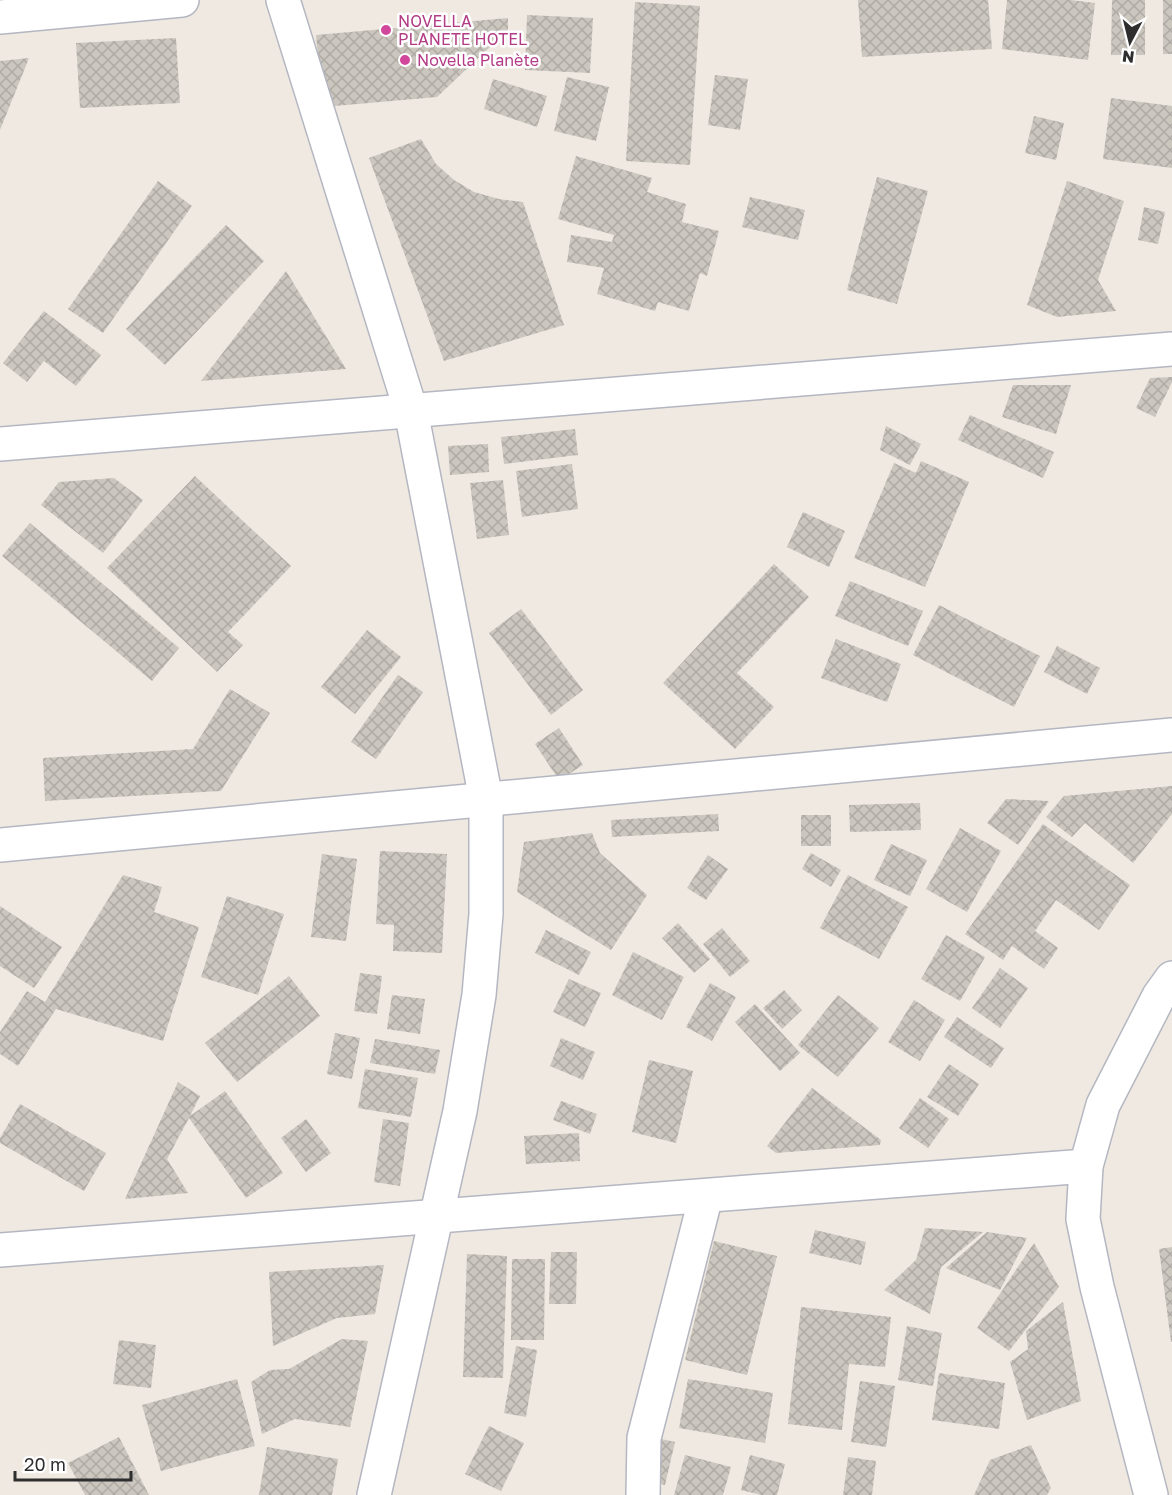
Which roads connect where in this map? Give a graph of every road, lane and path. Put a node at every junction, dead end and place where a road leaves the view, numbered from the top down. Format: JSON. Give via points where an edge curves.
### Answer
{"nodes":[{"id":1,"x":182,"y":0,"type":"edge"},
{"id":2,"x":283,"y":0,"type":"edge"},
{"id":3,"x":0,"y":17,"type":"edge"},
{"id":4,"x":1172,"y":349,"type":"edge"},
{"id":5,"x":411,"y":411,"type":"junction"},
{"id":6,"x":0,"y":444,"type":"edge"},
{"id":7,"x":1172,"y":735,"type":"edge"},
{"id":8,"x":486,"y":799,"type":"junction"},
{"id":9,"x":0,"y":845,"type":"edge"},
{"id":10,"x":1172,"y":978,"type":"edge"},
{"id":11,"x":1086,"y":1166,"type":"junction"},
{"id":12,"x":706,"y":1196,"type":"junction"},
{"id":13,"x":437,"y":1216,"type":"junction"},
{"id":14,"x":0,"y":1250,"type":"edge"},
{"id":15,"x":374,"y":1495,"type":"edge"},
{"id":16,"x":643,"y":1495,"type":"edge"},
{"id":17,"x":1151,"y":1495,"type":"edge"}],
"edges":[{"from":1,"to":3,"type":"street"},
{"from":2,"to":5,"type":"street"},
{"from":4,"to":5,"type":"street"},
{"from":5,"to":6,"type":"street"},
{"from":5,"to":8,"type":"street"},
{"from":7,"to":8,"type":"street"},
{"from":8,"to":9,"type":"street"},
{"from":8,"to":13,"type":"street","via":[[486,914],[479,995]]},
{"from":10,"to":11,"type":"street","via":[[1103,1105]]},
{"from":11,"to":12,"type":"street"},
{"from":11,"to":17,"type":"street","via":[[1083,1219],[1096,1287]]},
{"from":12,"to":13,"type":"street"},
{"from":12,"to":16,"type":"street","via":[[644,1438]]},
{"from":13,"to":14,"type":"street"},
{"from":13,"to":15,"type":"street"}]}
